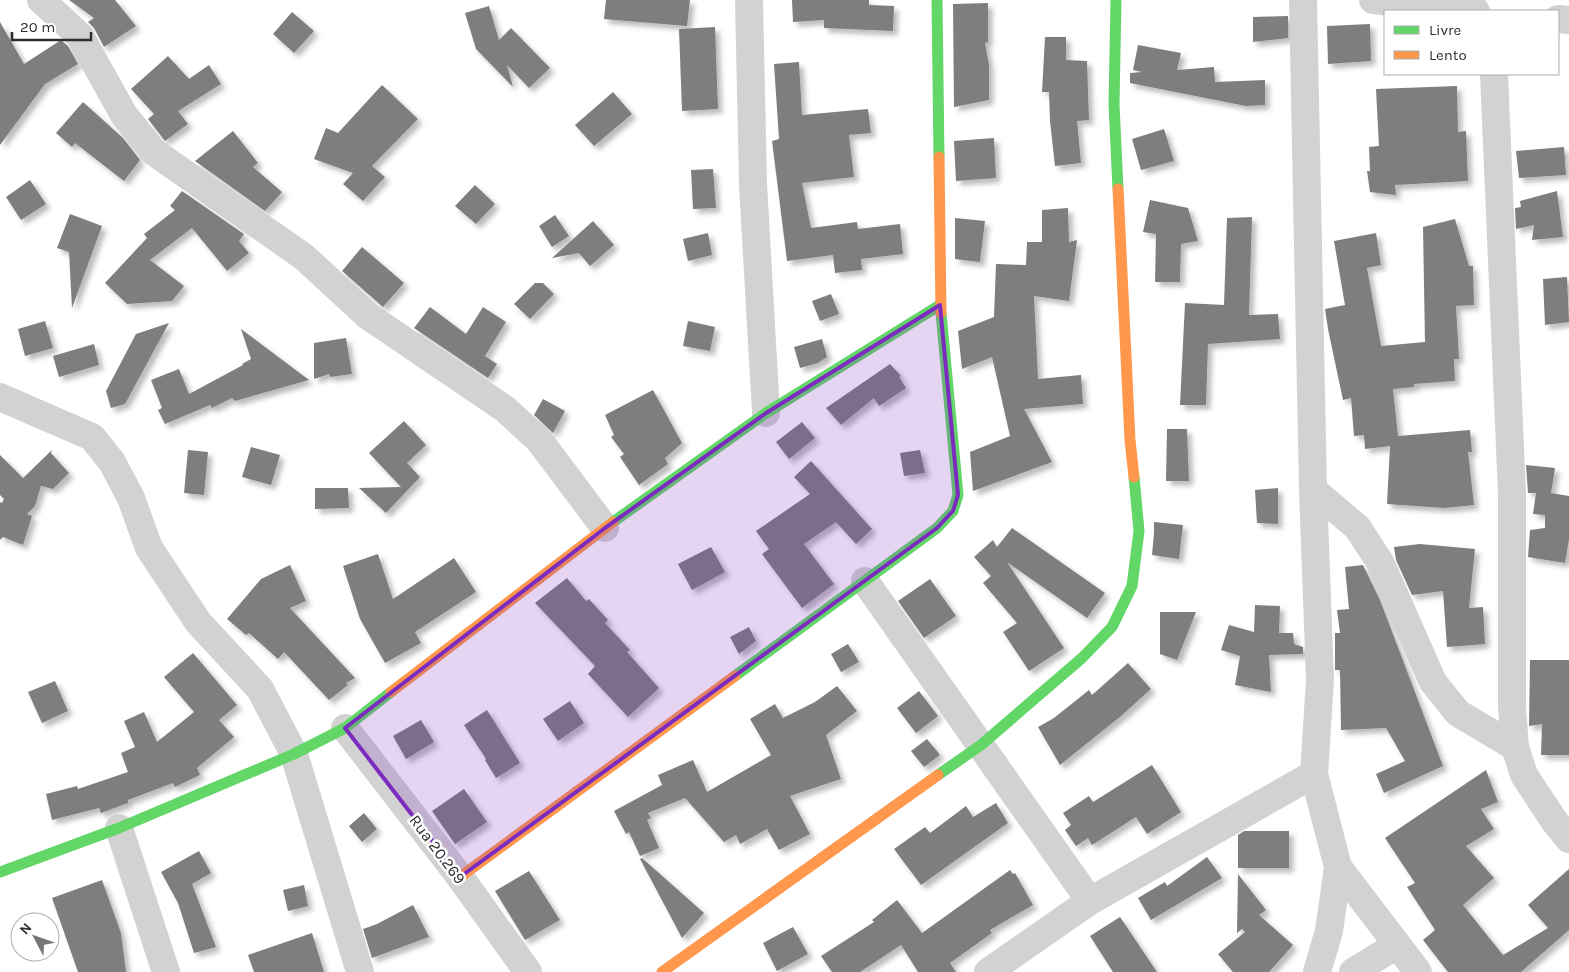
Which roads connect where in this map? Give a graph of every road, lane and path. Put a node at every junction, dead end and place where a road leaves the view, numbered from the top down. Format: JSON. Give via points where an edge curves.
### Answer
{"nodes":[{"id":1,"x":41,"y":0,"type":"edge"},
{"id":2,"x":749,"y":0,"type":"edge"},
{"id":3,"x":938,"y":0,"type":"edge"},
{"id":4,"x":1116,"y":0,"type":"edge"},
{"id":5,"x":1303,"y":0,"type":"edge"},
{"id":6,"x":1373,"y":0,"type":"edge"},
{"id":7,"x":1467,"y":10,"type":"edge"},
{"id":8,"x":1494,"y":75,"type":"edge"},
{"id":9,"x":940,"y":305,"type":"junction"},
{"id":10,"x":0,"y":397,"type":"edge"},
{"id":11,"x":766,"y":413,"type":"junction"},
{"id":12,"x":1313,"y":490,"type":"junction"},
{"id":13,"x":605,"y":528,"type":"junction"},
{"id":14,"x":864,"y":581,"type":"junction"},
{"id":15,"x":345,"y":728,"type":"junction"},
{"id":16,"x":981,"y":745,"type":"junction"},
{"id":17,"x":1515,"y":747,"type":"junction"},
{"id":18,"x":294,"y":754,"type":"junction"},
{"id":19,"x":1314,"y":774,"type":"junction"},
{"id":20,"x":119,"y":828,"type":"junction"},
{"id":21,"x":1569,"y":839,"type":"edge"},
{"id":22,"x":1338,"y":867,"type":"junction"},
{"id":23,"x":0,"y":872,"type":"edge"},
{"id":24,"x":460,"y":877,"type":"junction"},
{"id":25,"x":1090,"y":902,"type":"junction"},
{"id":26,"x":1397,"y":945,"type":"junction"},
{"id":27,"x":166,"y":972,"type":"edge"},
{"id":28,"x":360,"y":972,"type":"edge"},
{"id":29,"x":528,"y":972,"type":"edge"},
{"id":30,"x":662,"y":972,"type":"edge"},
{"id":31,"x":988,"y":972,"type":"edge"},
{"id":32,"x":1317,"y":972,"type":"edge"},
{"id":33,"x":1353,"y":972,"type":"edge"},
{"id":34,"x":1418,"y":972,"type":"edge"}],
"edges":[{"from":1,"to":13,"type":"street","via":[[80,36],[124,115],[154,152],[304,257],[368,316],[505,409],[539,440]]},
{"from":2,"to":11,"type":"street","via":[[753,184]]},
{"from":3,"to":9,"type":"street"},
{"from":4,"to":16,"type":"street","via":[[1114,104],[1130,440],[1139,530],[1132,586],[1112,627],[1082,658]]},
{"from":5,"to":12,"type":"street"},
{"from":6,"to":7,"type":"street"},
{"from":8,"to":17,"type":"street","via":[[1512,494],[1512,707]]},
{"from":9,"to":11,"type":"street"},
{"from":9,"to":14,"type":"street","via":[[958,496],[953,511],[937,528]]},
{"from":10,"to":18,"type":"street","via":[[92,437],[112,462],[131,498],[149,548],[198,622],[260,689]]},
{"from":11,"to":13,"type":"street"},
{"from":12,"to":17,"type":"street","via":[[1357,528],[1380,562],[1433,682],[1458,713]]},
{"from":12,"to":19,"type":"street","via":[[1320,680]]},
{"from":13,"to":15,"type":"street"},
{"from":14,"to":16,"type":"street"},
{"from":14,"to":24,"type":"street"},
{"from":15,"to":18,"type":"street"},
{"from":15,"to":24,"type":"street","name":"Rua 20.269"},
{"from":16,"to":25,"type":"street"},
{"from":16,"to":30,"type":"street"},
{"from":17,"to":21,"type":"street","via":[[1524,775]]},
{"from":18,"to":20,"type":"street"},
{"from":18,"to":28,"type":"street"},
{"from":19,"to":22,"type":"street"},
{"from":19,"to":25,"type":"street"},
{"from":20,"to":23,"type":"street"},
{"from":20,"to":27,"type":"street"},
{"from":22,"to":26,"type":"street"},
{"from":22,"to":32,"type":"street","via":[[1329,931]]},
{"from":24,"to":29,"type":"street","name":"Rua 20.269"},
{"from":25,"to":31,"type":"street"},
{"from":26,"to":33,"type":"street"},
{"from":26,"to":34,"type":"street"}]}
